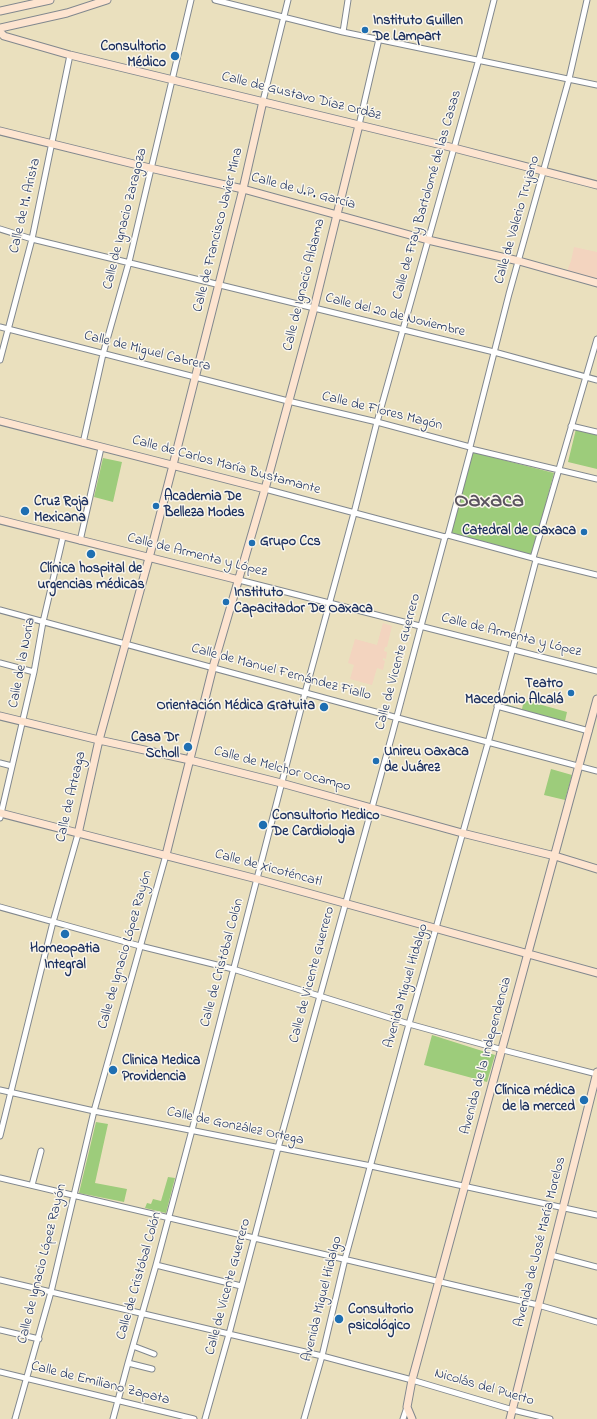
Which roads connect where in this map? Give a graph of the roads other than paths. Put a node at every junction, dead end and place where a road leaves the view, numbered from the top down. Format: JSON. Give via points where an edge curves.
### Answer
{"nodes":[{"id":1,"x":50,"y":0,"type":"edge"},
{"id":2,"x":107,"y":0,"type":"edge"},
{"id":3,"x":191,"y":0,"type":"edge"},
{"id":4,"x":216,"y":0,"type":"edge"},
{"id":5,"x":288,"y":0,"type":"edge"},
{"id":6,"x":348,"y":0,"type":"edge"},
{"id":7,"x":494,"y":0,"type":"edge"},
{"id":8,"x":587,"y":0,"type":"edge"},
{"id":9,"x":0,"y":11,"type":"edge"},
{"id":10,"x":284,"y":17,"type":"junction"},
{"id":11,"x":0,"y":28,"type":"edge"},
{"id":12,"x":0,"y":32,"type":"edge"},
{"id":13,"x":343,"y":32,"type":"junction"},
{"id":14,"x":379,"y":39,"type":"junction"},
{"id":15,"x":70,"y":55,"type":"junction"},
{"id":16,"x":479,"y":59,"type":"junction"},
{"id":17,"x":569,"y":79,"type":"junction"},
{"id":18,"x":172,"y":80,"type":"junction"},
{"id":19,"x":597,"y":85,"type":"edge"},
{"id":20,"x":263,"y":101,"type":"junction"},
{"id":21,"x":359,"y":124,"type":"junction"},
{"id":22,"x":0,"y":131,"type":"edge"},
{"id":23,"x":52,"y":144,"type":"junction"},
{"id":24,"x":454,"y":148,"type":"junction"},
{"id":25,"x":150,"y":168,"type":"junction"},
{"id":26,"x":544,"y":171,"type":"junction"},
{"id":27,"x":597,"y":185,"type":"edge"},
{"id":28,"x":243,"y":189,"type":"junction"},
{"id":29,"x":336,"y":215,"type":"junction"},
{"id":30,"x":0,"y":229,"type":"edge"},
{"id":31,"x":32,"y":238,"type":"junction"},
{"id":32,"x":428,"y":240,"type":"junction"},
{"id":33,"x":519,"y":261,"type":"junction"},
{"id":34,"x":129,"y":262,"type":"junction"},
{"id":35,"x":219,"y":284,"type":"junction"},
{"id":36,"x":597,"y":284,"type":"edge"},
{"id":37,"x":314,"y":308,"type":"junction"},
{"id":38,"x":0,"y":327,"type":"edge"},
{"id":39,"x":8,"y":328,"type":"junction"},
{"id":40,"x":403,"y":330,"type":"junction"},
{"id":41,"x":597,"y":339,"type":"edge"},
{"id":42,"x":494,"y":352,"type":"junction"},
{"id":43,"x":103,"y":354,"type":"junction"},
{"id":44,"x":0,"y":360,"type":"edge"},
{"id":45,"x":195,"y":377,"type":"junction"},
{"id":46,"x":585,"y":378,"type":"junction"},
{"id":47,"x":597,"y":380,"type":"edge"},
{"id":48,"x":288,"y":401,"type":"junction"},
{"id":49,"x":0,"y":421,"type":"edge"},
{"id":50,"x":377,"y":422,"type":"junction"},
{"id":51,"x":571,"y":426,"type":"junction"},
{"id":52,"x":597,"y":432,"type":"edge"},
{"id":53,"x":83,"y":443,"type":"junction"},
{"id":54,"x":101,"y":448,"type":"junction"},
{"id":55,"x":470,"y":448,"type":"junction"},
{"id":56,"x":173,"y":465,"type":"junction"},
{"id":57,"x":558,"y":470,"type":"junction"},
{"id":58,"x":597,"y":479,"type":"edge"},
{"id":59,"x":265,"y":490,"type":"junction"},
{"id":60,"x":354,"y":513,"type":"junction"},
{"id":61,"x":0,"y":520,"type":"edge"},
{"id":62,"x":447,"y":536,"type":"junction"},
{"id":63,"x":63,"y":537,"type":"junction"},
{"id":64,"x":80,"y":541,"type":"junction"},
{"id":65,"x":149,"y":558,"type":"junction"},
{"id":66,"x":534,"y":559,"type":"junction"},
{"id":67,"x":597,"y":575,"type":"edge"},
{"id":68,"x":238,"y":580,"type":"junction"},
{"id":69,"x":330,"y":602,"type":"junction"},
{"id":70,"x":0,"y":610,"type":"edge"},
{"id":71,"x":43,"y":622,"type":"junction"},
{"id":72,"x":421,"y":626,"type":"junction"},
{"id":73,"x":125,"y":643,"type":"junction"},
{"id":74,"x":512,"y":650,"type":"junction"},
{"id":75,"x":0,"y":663,"type":"edge"},
{"id":76,"x":213,"y":667,"type":"junction"},
{"id":77,"x":597,"y":671,"type":"edge"},
{"id":78,"x":34,"y":672,"type":"junction"},
{"id":79,"x":305,"y":693,"type":"junction"},
{"id":80,"x":597,"y":699,"type":"edge"},
{"id":81,"x":497,"y":706,"type":"junction"},
{"id":82,"x":0,"y":716,"type":"edge"},
{"id":83,"x":397,"y":717,"type":"junction"},
{"id":84,"x":23,"y":722,"type":"junction"},
{"id":85,"x":589,"y":731,"type":"junction"},
{"id":86,"x":99,"y":740,"type":"junction"},
{"id":87,"x":488,"y":743,"type":"junction"},
{"id":88,"x":190,"y":760,"type":"junction"},
{"id":89,"x":0,"y":763,"type":"edge"},
{"id":90,"x":12,"y":766,"type":"junction"},
{"id":91,"x":579,"y":767,"type":"junction"},
{"id":92,"x":597,"y":771,"type":"edge"},
{"id":93,"x":282,"y":783,"type":"junction"},
{"id":94,"x":372,"y":807,"type":"junction"},
{"id":95,"x":0,"y":815,"type":"edge"},
{"id":96,"x":78,"y":834,"type":"junction"},
{"id":97,"x":462,"y":834,"type":"junction"},
{"id":98,"x":166,"y":855,"type":"junction"},
{"id":99,"x":555,"y":856,"type":"junction"},
{"id":100,"x":597,"y":869,"type":"edge"},
{"id":101,"x":257,"y":879,"type":"junction"},
{"id":102,"x":345,"y":904,"type":"junction"},
{"id":103,"x":0,"y":907,"type":"edge"},
{"id":104,"x":53,"y":922,"type":"junction"},
{"id":105,"x":436,"y":928,"type":"junction"},
{"id":106,"x":140,"y":946,"type":"junction"},
{"id":107,"x":529,"y":953,"type":"junction"},
{"id":108,"x":234,"y":969,"type":"junction"},
{"id":109,"x":597,"y":973,"type":"edge"},
{"id":110,"x":320,"y":995,"type":"junction"},
{"id":111,"x":409,"y":1024,"type":"junction"},
{"id":112,"x":502,"y":1050,"type":"junction"},
{"id":113,"x":597,"y":1073,"type":"edge"},
{"id":114,"x":0,"y":1090,"type":"edge"},
{"id":115,"x":11,"y":1093,"type":"junction"},
{"id":116,"x":94,"y":1111,"type":"junction"},
{"id":117,"x":192,"y":1130,"type":"junction"},
{"id":118,"x":0,"y":1136,"type":"edge"},
{"id":119,"x":278,"y":1148,"type":"junction"},
{"id":120,"x":41,"y":1151,"type":"dead end"},
{"id":121,"x":371,"y":1166,"type":"junction"},
{"id":122,"x":0,"y":1178,"type":"edge"},
{"id":123,"x":32,"y":1185,"type":"junction"},
{"id":124,"x":465,"y":1187,"type":"junction"},
{"id":125,"x":73,"y":1196,"type":"junction"},
{"id":126,"x":564,"y":1207,"type":"junction"},
{"id":127,"x":597,"y":1215,"type":"edge"},
{"id":128,"x":168,"y":1218,"type":"junction"},
{"id":129,"x":254,"y":1238,"type":"junction"},
{"id":130,"x":551,"y":1255,"type":"junction"},
{"id":131,"x":345,"y":1259,"type":"junction"},
{"id":132,"x":156,"y":1265,"type":"junction"},
{"id":133,"x":597,"y":1267,"type":"edge"},
{"id":134,"x":0,"y":1280,"type":"edge"},
{"id":135,"x":438,"y":1282,"type":"junction"},
{"id":136,"x":241,"y":1286,"type":"junction"},
{"id":137,"x":51,"y":1292,"type":"junction"},
{"id":138,"x":538,"y":1305,"type":"junction"},
{"id":139,"x":142,"y":1314,"type":"junction"},
{"id":140,"x":597,"y":1322,"type":"edge"},
{"id":141,"x":0,"y":1330,"type":"edge"},
{"id":142,"x":229,"y":1334,"type":"junction"},
{"id":143,"x":39,"y":1338,"type":"junction"},
{"id":144,"x":133,"y":1346,"type":"junction"},
{"id":145,"x":154,"y":1354,"type":"dead end"},
{"id":146,"x":322,"y":1356,"type":"junction"},
{"id":147,"x":128,"y":1363,"type":"junction"},
{"id":148,"x":152,"y":1369,"type":"dead end"},
{"id":149,"x":0,"y":1372,"type":"edge"},
{"id":150,"x":27,"y":1379,"type":"junction"},
{"id":151,"x":412,"y":1380,"type":"junction"},
{"id":152,"x":118,"y":1401,"type":"junction"},
{"id":153,"x":407,"y":1407,"type":"junction"},
{"id":154,"x":513,"y":1410,"type":"junction"},
{"id":155,"x":15,"y":1419,"type":"edge"},
{"id":156,"x":113,"y":1419,"type":"edge"},
{"id":157,"x":194,"y":1419,"type":"edge"},
{"id":158,"x":205,"y":1419,"type":"edge"},
{"id":159,"x":304,"y":1419,"type":"edge"},
{"id":160,"x":403,"y":1419,"type":"edge"},
{"id":161,"x":412,"y":1419,"type":"edge"},
{"id":162,"x":510,"y":1419,"type":"edge"},
{"id":163,"x":550,"y":1419,"type":"edge"}],
"edges":[{"from":1,"to":9,"type":"street"},
{"from":2,"to":11,"type":"street","via":[[67,13]]},
{"from":3,"to":18,"type":"street","name":"Calle de Ignacio Zaragoza"},
{"from":4,"to":10,"type":"street"},
{"from":5,"to":10,"type":"street","name":"Calle de Francisco Javier Mina"},
{"from":6,"to":13,"type":"street"},
{"from":7,"to":16,"type":"street","name":"Calle de Fray Bartolomé de las Casas"},
{"from":8,"to":17,"type":"street","name":"Calle de Valerio Trujano"},
{"from":10,"to":13,"type":"street"},
{"from":10,"to":20,"type":"street","name":"Calle de Francisco Javier Mina"},
{"from":12,"to":15,"type":"street","name":"Calle de Gustavo Díaz Ordáz","via":[[4,36]]},
{"from":13,"to":14,"type":"street"},
{"from":14,"to":16,"type":"street"},
{"from":14,"to":21,"type":"street","name":"Calle de Ignacio Aldama"},
{"from":15,"to":18,"type":"street","name":"Calle de Gustavo Díaz Ordáz"},
{"from":15,"to":23,"type":"street","name":"Calle de M. Arista"},
{"from":16,"to":17,"type":"street"},
{"from":16,"to":24,"type":"street","name":"Calle de Fray Bartolomé de las Casas"},
{"from":17,"to":19,"type":"street"},
{"from":17,"to":26,"type":"street","name":"Calle de Valerio Trujano"},
{"from":18,"to":20,"type":"street","name":"Calle de Gustavo Díaz Ordáz"},
{"from":18,"to":25,"type":"street","name":"Calle de Ignacio Zaragoza"},
{"from":20,"to":21,"type":"street","name":"Calle de Gustavo Díaz Ordáz"},
{"from":20,"to":28,"type":"street","name":"Calle de Francisco Javier Mina"},
{"from":21,"to":24,"type":"street","name":"Calle de Gustavo Díaz Ordáz"},
{"from":21,"to":29,"type":"street","name":"Calle de Ignacio Aldama"},
{"from":22,"to":23,"type":"street","name":"Calle de J.P. García"},
{"from":23,"to":25,"type":"street","name":"Calle de J.P. García"},
{"from":23,"to":31,"type":"street","name":"Calle de M. Arista"},
{"from":24,"to":26,"type":"street","name":"Calle de Gustavo Díaz Ordáz"},
{"from":24,"to":32,"type":"street","name":"Calle de Fray Bartolomé de las Casas"},
{"from":25,"to":28,"type":"street","name":"Calle de J.P. García"},
{"from":25,"to":34,"type":"street","name":"Calle de Ignacio Zaragoza"},
{"from":26,"to":27,"type":"street","name":"Calle de Gustavo Díaz Ordáz"},
{"from":26,"to":33,"type":"street","name":"Calle de Valerio Trujano"},
{"from":28,"to":29,"type":"street","name":"Calle de J.P. García"},
{"from":28,"to":35,"type":"street","name":"Calle de Francisco Javier Mina"},
{"from":29,"to":32,"type":"street","name":"Calle de J.P. García"},
{"from":29,"to":37,"type":"street","name":"Calle de Ignacio Aldama"},
{"from":30,"to":31,"type":"street","name":"Calle del 20 de Noviembre"},
{"from":31,"to":34,"type":"street","name":"Calle del 20 de Noviembre"},
{"from":31,"to":39,"type":"street","name":"Calle de M. Arista"},
{"from":32,"to":33,"type":"street","name":"Calle de J.P. García"},
{"from":32,"to":40,"type":"street","name":"Calle de Fray Bartolomé de las Casas"},
{"from":33,"to":36,"type":"street","name":"Calle de J.P. García"},
{"from":33,"to":42,"type":"street","name":"Calle de Valerio Trujano"},
{"from":34,"to":35,"type":"street","name":"Calle del 20 de Noviembre"},
{"from":34,"to":43,"type":"street","name":"Calle de Ignacio Zaragoza"},
{"from":35,"to":37,"type":"street","name":"Calle del 20 de Noviembre"},
{"from":35,"to":45,"type":"street","name":"Calle de Francisco Javier Mina"},
{"from":37,"to":40,"type":"street","name":"Calle del 20 de Noviembre"},
{"from":37,"to":48,"type":"street","name":"Calle de Ignacio Aldama"},
{"from":38,"to":39,"type":"street","name":"Calle de Miguel Cabrera"},
{"from":39,"to":43,"type":"street","name":"Calle de Miguel Cabrera"},
{"from":39,"to":44,"type":"street","name":"Calle de M. Arista"},
{"from":40,"to":42,"type":"street","name":"Calle del 20 de Noviembre"},
{"from":40,"to":50,"type":"street","name":"Calle de Fray Bartolomé de las Casas"},
{"from":41,"to":46,"type":"street"},
{"from":42,"to":46,"type":"street","name":"Calle del 20 de Noviembre"},
{"from":42,"to":55,"type":"street","name":"Calle de Valerio Trujano"},
{"from":43,"to":45,"type":"street","name":"Calle de Miguel Cabrera"},
{"from":43,"to":53,"type":"street","name":"Calle de Ignacio Zaragoza"},
{"from":45,"to":48,"type":"street","name":"Calle de Miguel Cabrera"},
{"from":45,"to":56,"type":"street","name":"Calle de Francisco Javier Mina"},
{"from":46,"to":47,"type":"street","name":"Calle del 20 de Noviembre"},
{"from":46,"to":51,"type":"street"},
{"from":48,"to":50,"type":"street","name":"Calle de Flores Magón"},
{"from":48,"to":59,"type":"street","name":"Calle de Ignacio Aldama"},
{"from":49,"to":53,"type":"street","name":"Calle de Carlos María Bustamante"},
{"from":50,"to":55,"type":"street","name":"Calle de Flores Magón"},
{"from":50,"to":60,"type":"street","name":"Calle de Fray Bartolomé de las Casas"},
{"from":51,"to":52,"type":"street"},
{"from":51,"to":57,"type":"street"},
{"from":53,"to":54,"type":"street","name":"Calle de Carlos María Bustamante"},
{"from":54,"to":56,"type":"street","name":"Calle de Carlos María Bustamante"},
{"from":54,"to":64,"type":"street"},
{"from":55,"to":57,"type":"street","name":"Calle de Flores Magón"},
{"from":55,"to":62,"type":"street","name":"Calle de Vicente Guerrero"},
{"from":56,"to":59,"type":"street","name":"Calle de Carlos María Bustamante"},
{"from":56,"to":65,"type":"street","name":"Calle de Arteaga"},
{"from":57,"to":58,"type":"street","name":"Calle de Flores Magón"},
{"from":57,"to":66,"type":"street","name":"Avenida Miguel Hidalgo"},
{"from":59,"to":60,"type":"street","name":"Calle de Carlos María Bustamante"},
{"from":59,"to":68,"type":"street","name":"Calle de Ignacio López Rayón"},
{"from":60,"to":62,"type":"street","name":"Calle de Carlos María Bustamante"},
{"from":60,"to":69,"type":"street","name":"Calle de Cristóbal Colón"},
{"from":61,"to":63,"type":"street","name":"Calle de Armenta y López"},
{"from":62,"to":66,"type":"street","name":"Calle de Carlos María Bustamante"},
{"from":62,"to":72,"type":"street","name":"Calle de Vicente Guerrero"},
{"from":63,"to":64,"type":"street","name":"Calle de Armenta y López"},
{"from":63,"to":71,"type":"street","name":"Calle de la Noria"},
{"from":64,"to":65,"type":"street","name":"Calle de Armenta y López"},
{"from":65,"to":68,"type":"street","name":"Calle de Armenta y López"},
{"from":65,"to":73,"type":"street","name":"Calle de Arteaga"},
{"from":66,"to":67,"type":"street","name":"Calle de Carlos María Bustamante"},
{"from":66,"to":74,"type":"street","name":"Avenida Miguel Hidalgo"},
{"from":68,"to":69,"type":"street","name":"Calle de Armenta y López"},
{"from":68,"to":76,"type":"street","name":"Calle de Ignacio López Rayón"},
{"from":69,"to":72,"type":"street","name":"Calle de Armenta y López"},
{"from":69,"to":79,"type":"street","name":"Calle de Cristóbal Colón"},
{"from":70,"to":71,"type":"street","name":"Calle de Manuel Fernández Fiallo"},
{"from":71,"to":73,"type":"street","name":"Calle de Manuel Fernández Fiallo"},
{"from":71,"to":78,"type":"street","name":"Calle de la Noria"},
{"from":72,"to":74,"type":"street","name":"Calle de Armenta y López"},
{"from":72,"to":83,"type":"street","name":"Calle de Vicente Guerrero"},
{"from":73,"to":76,"type":"street","name":"Calle de Manuel Fernández Fiallo"},
{"from":73,"to":86,"type":"street","name":"Calle de Arteaga"},
{"from":74,"to":77,"type":"street","name":"Calle de Armenta y López"},
{"from":74,"to":81,"type":"street","name":"Avenida Miguel Hidalgo"},
{"from":75,"to":78,"type":"street"},
{"from":76,"to":79,"type":"street","name":"Calle de Manuel Fernández Fiallo"},
{"from":76,"to":88,"type":"street","name":"Calle de Ignacio López Rayón"},
{"from":78,"to":84,"type":"street","name":"Calle de la Noria"},
{"from":79,"to":83,"type":"street","name":"Calle de Manuel Fernández Fiallo"},
{"from":79,"to":93,"type":"street","name":"Calle de Cristóbal Colón"},
{"from":80,"to":85,"type":"street","name":"Avenida de la Independencia"},
{"from":81,"to":85,"type":"street"},
{"from":81,"to":87,"type":"street","name":"Avenida Miguel Hidalgo"},
{"from":82,"to":84,"type":"street","name":"Calle de Melchor Ocampo"},
{"from":83,"to":87,"type":"street","name":"Calle de Manuel Fernández Fiallo"},
{"from":83,"to":94,"type":"street","name":"Calle de Vicente Guerrero"},
{"from":84,"to":86,"type":"street","name":"Calle de Melchor Ocampo"},
{"from":84,"to":90,"type":"street","name":"Calle de la Noria"},
{"from":85,"to":91,"type":"street","name":"Avenida de la Independencia"},
{"from":86,"to":88,"type":"street","name":"Calle de Melchor Ocampo"},
{"from":86,"to":96,"type":"street","name":"Calle de Arteaga"},
{"from":87,"to":91,"type":"street","name":"Calle de Manuel Fernández Fiallo"},
{"from":87,"to":97,"type":"street","name":"Avenida Miguel Hidalgo"},
{"from":88,"to":93,"type":"street","name":"Calle de Melchor Ocampo"},
{"from":88,"to":98,"type":"street","name":"Calle de Ignacio López Rayón"},
{"from":89,"to":90,"type":"street"},
{"from":90,"to":95,"type":"street","name":"Calle de la Noria"},
{"from":91,"to":92,"type":"street","name":"Calle de Manuel Fernández Fiallo"},
{"from":91,"to":99,"type":"street","name":"Avenida de la Independencia"},
{"from":93,"to":94,"type":"street","name":"Calle de Melchor Ocampo"},
{"from":93,"to":101,"type":"street","name":"Calle de Cristóbal Colón"},
{"from":94,"to":97,"type":"street","name":"Calle de Melchor Ocampo"},
{"from":94,"to":102,"type":"street","name":"Calle de Vicente Guerrero"},
{"from":95,"to":96,"type":"street","name":"Calle de Xicoténcatl"},
{"from":96,"to":98,"type":"street","name":"Calle de Xicoténcatl"},
{"from":96,"to":104,"type":"street","name":"Calle de Arteaga"},
{"from":97,"to":99,"type":"street","name":"Calle de Melchor Ocampo"},
{"from":97,"to":105,"type":"street","name":"Avenida Miguel Hidalgo"},
{"from":98,"to":101,"type":"street","name":"Calle de Xicoténcatl"},
{"from":98,"to":106,"type":"street","name":"Calle de Ignacio López Rayón"},
{"from":99,"to":100,"type":"street","name":"Calle de Melchor Ocampo"},
{"from":99,"to":107,"type":"street","name":"Avenida de la Independencia"},
{"from":101,"to":102,"type":"street","name":"Calle de Xicoténcatl"},
{"from":101,"to":108,"type":"street","name":"Calle de Cristóbal Colón"},
{"from":102,"to":105,"type":"street","name":"Calle de Xicoténcatl"},
{"from":102,"to":110,"type":"street","name":"Calle de Vicente Guerrero"},
{"from":103,"to":104,"type":"street"},
{"from":104,"to":106,"type":"street"},
{"from":104,"to":115,"type":"street","name":"Calle de Arteaga"},
{"from":105,"to":107,"type":"street","name":"Calle de Xicoténcatl"},
{"from":105,"to":111,"type":"street","name":"Avenida Miguel Hidalgo"},
{"from":106,"to":108,"type":"street"},
{"from":106,"to":116,"type":"street","name":"Calle de Ignacio López Rayón"},
{"from":107,"to":109,"type":"street","name":"Calle de Xicoténcatl"},
{"from":107,"to":112,"type":"street","name":"Avenida de la Independencia"},
{"from":108,"to":110,"type":"street"},
{"from":108,"to":117,"type":"street","name":"Calle de Cristóbal Colón"},
{"from":110,"to":111,"type":"street"},
{"from":110,"to":119,"type":"street","name":"Calle de Vicente Guerrero"},
{"from":111,"to":112,"type":"street"},
{"from":111,"to":121,"type":"street","name":"Avenida Miguel Hidalgo"},
{"from":112,"to":113,"type":"street"},
{"from":112,"to":124,"type":"street","name":"Avenida de la Independencia"},
{"from":113,"to":126,"type":"street","name":"Avenida de José María Morelos"},
{"from":114,"to":115,"type":"street","name":"Calle de González Ortega"},
{"from":115,"to":116,"type":"street","name":"Calle de González Ortega"},
{"from":115,"to":118,"type":"street","name":"Calle de Arteaga"},
{"from":116,"to":117,"type":"street","name":"Calle de González Ortega"},
{"from":116,"to":125,"type":"street","name":"Calle de Ignacio López Rayón"},
{"from":117,"to":119,"type":"street","name":"Calle de González Ortega"},
{"from":117,"to":128,"type":"street","name":"Calle de Cristóbal Colón"},
{"from":119,"to":121,"type":"street","name":"Calle de González Ortega"},
{"from":119,"to":129,"type":"street","name":"Calle de Vicente Guerrero"},
{"from":120,"to":123,"type":"street"},
{"from":121,"to":124,"type":"street","name":"Calle de González Ortega"},
{"from":121,"to":131,"type":"street","name":"Avenida Miguel Hidalgo"},
{"from":122,"to":123,"type":"street"},
{"from":123,"to":125,"type":"street"},
{"from":124,"to":126,"type":"street","name":"Calle de González Ortega"},
{"from":124,"to":135,"type":"street","name":"Avenida de la Independencia"},
{"from":125,"to":128,"type":"street"},
{"from":125,"to":137,"type":"street","name":"Calle de Ignacio López Rayón"},
{"from":126,"to":127,"type":"street","name":"Calle de González Ortega"},
{"from":126,"to":130,"type":"street","name":"Avenida de José María Morelos"},
{"from":128,"to":129,"type":"street"},
{"from":128,"to":132,"type":"street","name":"Calle de Cristóbal Colón"},
{"from":129,"to":131,"type":"street"},
{"from":129,"to":136,"type":"street","name":"Calle de Vicente Guerrero"},
{"from":130,"to":133,"type":"street"},
{"from":130,"to":138,"type":"street","name":"Avenida de José María Morelos"},
{"from":131,"to":135,"type":"street"},
{"from":131,"to":146,"type":"street","name":"Avenida Miguel Hidalgo"},
{"from":132,"to":136,"type":"street"},
{"from":132,"to":139,"type":"street","name":"Calle de Cristóbal Colón"},
{"from":134,"to":137,"type":"street","name":"Nicolás del Puerto"},
{"from":135,"to":138,"type":"street"},
{"from":135,"to":151,"type":"street","name":"Avenida de la Independencia"},
{"from":136,"to":142,"type":"street","name":"Calle de Vicente Guerrero"},
{"from":137,"to":139,"type":"street","name":"Nicolás del Puerto"},
{"from":137,"to":143,"type":"street","name":"Calle de Ignacio López Rayón"},
{"from":138,"to":140,"type":"street"},
{"from":138,"to":154,"type":"street","name":"Avenida de José María Morelos"},
{"from":139,"to":142,"type":"street","name":"Nicolás del Puerto"},
{"from":139,"to":144,"type":"street","name":"Calle de Cristóbal Colón"},
{"from":141,"to":143,"type":"street"},
{"from":142,"to":146,"type":"street","name":"Nicolás del Puerto"},
{"from":142,"to":158,"type":"street","name":"Calle de Vicente Guerrero"},
{"from":143,"to":150,"type":"street","name":"Calle de Ignacio López Rayón"},
{"from":144,"to":145,"type":"street"},
{"from":144,"to":147,"type":"street","name":"Calle de Cristóbal Colón"},
{"from":146,"to":151,"type":"street","name":"Nicolás del Puerto"},
{"from":146,"to":159,"type":"street","name":"Avenida Miguel Hidalgo"},
{"from":147,"to":148,"type":"street"},
{"from":147,"to":152,"type":"street","name":"Calle de Cristóbal Colón"},
{"from":149,"to":150,"type":"street","name":"Calle de Emiliano Zapata"},
{"from":150,"to":152,"type":"street","name":"Calle de Emiliano Zapata"},
{"from":150,"to":155,"type":"street","name":"Calle de Ignacio López Rayón"},
{"from":151,"to":153,"type":"street","name":"Avenida de la Independencia"},
{"from":151,"to":154,"type":"street","name":"Nicolás del Puerto"},
{"from":152,"to":156,"type":"street","name":"Calle de Cristóbal Colón"},
{"from":152,"to":157,"type":"street","name":"Calle de Emiliano Zapata"},
{"from":153,"to":160,"type":"street","name":"Avenida de la Independencia"},
{"from":153,"to":161,"type":"street"},
{"from":154,"to":162,"type":"street","name":"Avenida de José María Morelos"},
{"from":154,"to":163,"type":"street","name":"Nicolás del Puerto"}]}
